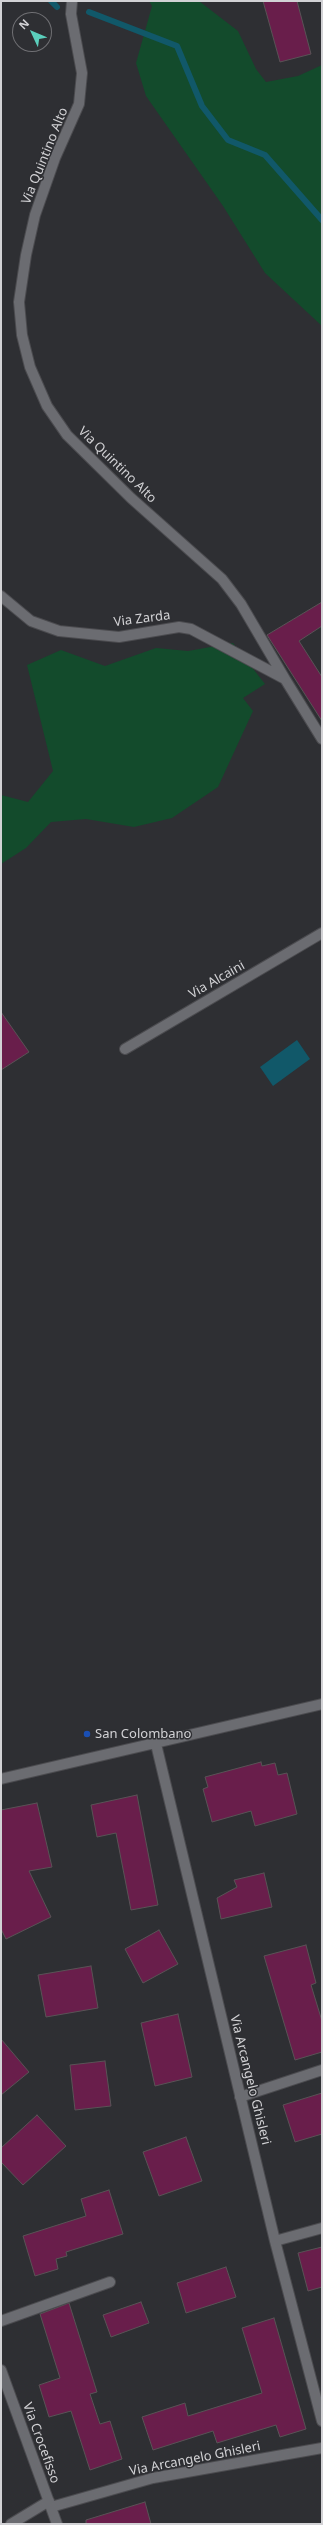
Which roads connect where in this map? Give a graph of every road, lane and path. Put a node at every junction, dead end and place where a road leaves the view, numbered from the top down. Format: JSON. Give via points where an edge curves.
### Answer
{"nodes":[{"id":1,"x":72,"y":1,"type":"edge"},
{"id":2,"x":1,"y":596,"type":"edge"},
{"id":3,"x":285,"y":679,"type":"junction"},
{"id":4,"x":322,"y":739,"type":"edge"},
{"id":5,"x":322,"y":933,"type":"edge"},
{"id":6,"x":125,"y":1049,"type":"dead end"},
{"id":7,"x":322,"y":1704,"type":"edge"},
{"id":8,"x":156,"y":1744,"type":"junction"},
{"id":9,"x":1,"y":1779,"type":"edge"},
{"id":10,"x":322,"y":2070,"type":"edge"},
{"id":11,"x":240,"y":2097,"type":"junction"},
{"id":12,"x":322,"y":2228,"type":"edge"},
{"id":13,"x":275,"y":2241,"type":"junction"},
{"id":14,"x":110,"y":2282,"type":"dead end"},
{"id":15,"x":1,"y":2321,"type":"edge"},
{"id":16,"x":1,"y":2370,"type":"edge"},
{"id":17,"x":322,"y":2421,"type":"edge"},
{"id":18,"x":322,"y":2448,"type":"edge"},
{"id":19,"x":50,"y":2504,"type":"junction"},
{"id":20,"x":11,"y":2524,"type":"edge"},
{"id":21,"x":57,"y":2524,"type":"edge"}],
"edges":[{"from":1,"to":3,"type":"street","name":"Via Quintino Alto","via":[[71,14],[82,73],[79,104],[55,158],[35,215],[26,255],[19,302],[22,335],[30,367],[47,406],[67,435],[131,498],[222,579],[241,604]]},
{"from":2,"to":3,"type":"street","name":"Via Zarda","via":[[31,621],[59,631],[119,637],[179,627],[191,629]]},
{"from":3,"to":4,"type":"street"},
{"from":5,"to":6,"type":"street","name":"Via Alcaini"},
{"from":7,"to":8,"type":"street","via":[[251,1719]]},
{"from":8,"to":9,"type":"street"},
{"from":8,"to":11,"type":"street","name":"Via Arcangelo Ghisleri"},
{"from":10,"to":11,"type":"street"},
{"from":11,"to":13,"type":"street","name":"Via Arcangelo Ghisleri"},
{"from":12,"to":13,"type":"street"},
{"from":13,"to":17,"type":"street","name":"Via Arcangelo Ghisleri"},
{"from":14,"to":15,"type":"street"},
{"from":16,"to":19,"type":"street","name":"Via Crocefisso"},
{"from":18,"to":19,"type":"street","name":"Via Arcangelo Ghisleri","via":[[153,2478]]},
{"from":19,"to":20,"type":"street","name":"Via Arcangelo Ghisleri"},
{"from":19,"to":21,"type":"street","name":"Via Crocefisso"}]}
